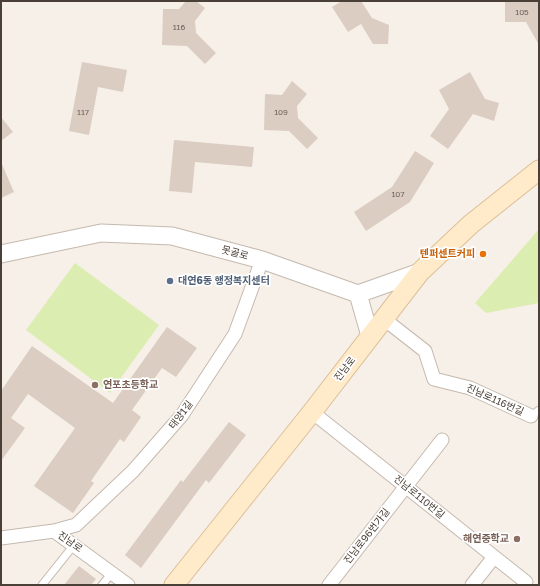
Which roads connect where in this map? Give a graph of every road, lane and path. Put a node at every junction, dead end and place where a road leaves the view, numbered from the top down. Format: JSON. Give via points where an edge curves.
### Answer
{"nodes":[{"id":1,"x":538,"y":172,"type":"edge"},
{"id":2,"x":1,"y":254,"type":"edge"},
{"id":3,"x":262,"y":260,"type":"junction"},
{"id":4,"x":420,"y":272,"type":"junction"},
{"id":5,"x":358,"y":294,"type":"junction"},
{"id":6,"x":384,"y":319,"type":"junction"},
{"id":7,"x":370,"y":336,"type":"junction"},
{"id":8,"x":312,"y":412,"type":"junction"},
{"id":9,"x":535,"y":413,"type":"edge"},
{"id":10,"x":442,"y":440,"type":"dead end"},
{"id":11,"x":406,"y":487,"type":"junction"},
{"id":12,"x":54,"y":531,"type":"junction"},
{"id":13,"x":1,"y":538,"type":"edge"},
{"id":14,"x":74,"y":545,"type":"junction"},
{"id":15,"x":494,"y":557,"type":"junction"},
{"id":16,"x":112,"y":573,"type":"junction"},
{"id":17,"x":526,"y":582,"type":"dead end"},
{"id":18,"x":42,"y":585,"type":"edge"},
{"id":19,"x":102,"y":585,"type":"edge"},
{"id":20,"x":128,"y":585,"type":"edge"},
{"id":21,"x":174,"y":585,"type":"edge"},
{"id":22,"x":328,"y":585,"type":"edge"},
{"id":23,"x":472,"y":585,"type":"edge"}],
"edges":[{"from":1,"to":4,"type":"main road","name":"진남로","via":[[471,224]]},
{"from":2,"to":3,"type":"street","name":"못골로","via":[[101,233],[172,236]]},
{"from":3,"to":5,"type":"street","name":"못골로"},
{"from":3,"to":12,"type":"street","name":"태양1길","via":[[235,334],[182,415],[133,471],[76,525]]},
{"from":4,"to":5,"type":"street"},
{"from":4,"to":6,"type":"main road","name":"진남로"},
{"from":5,"to":7,"type":"street"},
{"from":6,"to":7,"type":"main road","name":"진남로"},
{"from":6,"to":9,"type":"street","name":"진남로116번길","via":[[425,351],[434,379],[470,388]]},
{"from":7,"to":8,"type":"main road","name":"진남로"},
{"from":8,"to":11,"type":"street","name":"진남로110번길"},
{"from":8,"to":21,"type":"main road","name":"진남로"},
{"from":10,"to":11,"type":"street","name":"진남로96번가길"},
{"from":11,"to":15,"type":"street","name":"진남로110번길"},
{"from":11,"to":22,"type":"street","name":"진남로96번가길"},
{"from":12,"to":13,"type":"street","name":"진남로"},
{"from":12,"to":14,"type":"street","name":"진남로"},
{"from":14,"to":16,"type":"street","name":"진남로"},
{"from":14,"to":18,"type":"lane"},
{"from":15,"to":17,"type":"street","name":"진남로110번길"},
{"from":15,"to":23,"type":"street"},
{"from":16,"to":19,"type":"lane"},
{"from":16,"to":20,"type":"street","name":"진남로"}]}
